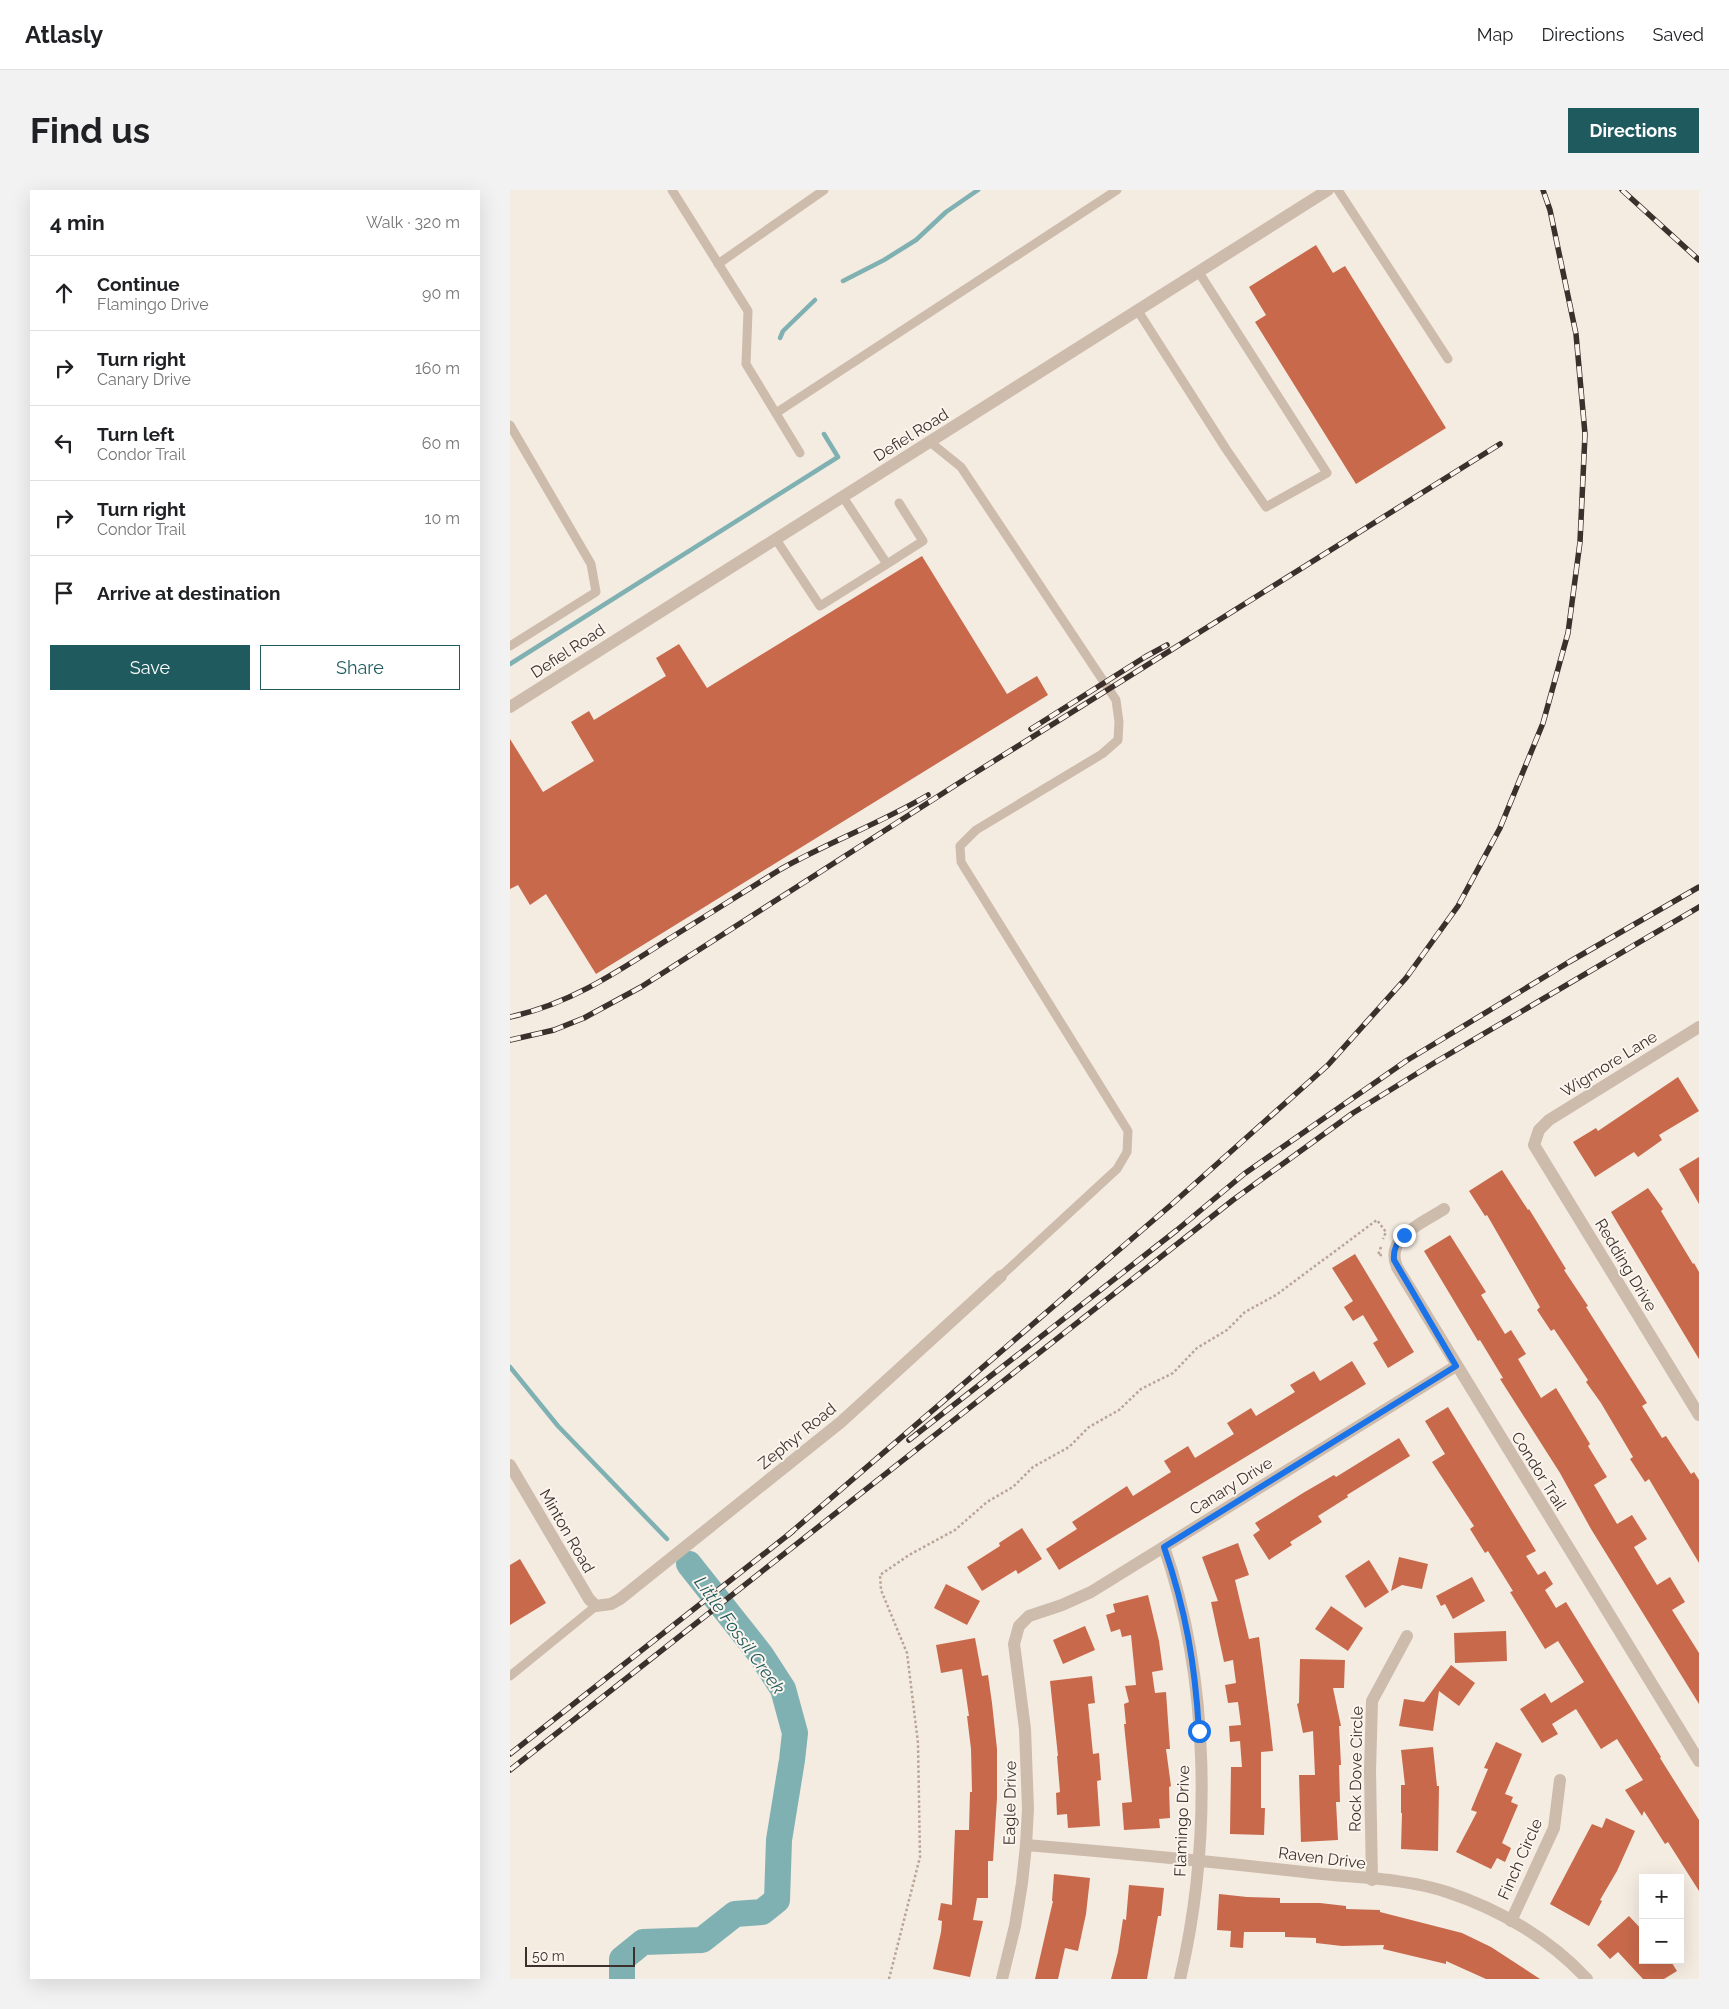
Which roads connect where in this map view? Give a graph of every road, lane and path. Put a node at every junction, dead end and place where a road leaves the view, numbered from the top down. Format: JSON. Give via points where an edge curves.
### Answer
{"nodes":[{"id":1,"x":672,"y":190,"type":"edge"},
{"id":2,"x":824,"y":190,"type":"edge"},
{"id":3,"x":1117,"y":190,"type":"edge"},
{"id":4,"x":1328,"y":190,"type":"edge"},
{"id":5,"x":1338,"y":190,"type":"edge"},
{"id":6,"x":718,"y":264,"type":"junction"},
{"id":7,"x":1198,"y":271,"type":"junction"},
{"id":8,"x":1138,"y":311,"type":"junction"},
{"id":9,"x":1448,"y":359,"type":"dead end"},
{"id":10,"x":776,"y":413,"type":"junction"},
{"id":11,"x":510,"y":425,"type":"edge"},
{"id":12,"x":930,"y":442,"type":"junction"},
{"id":13,"x":800,"y":453,"type":"dead end"},
{"id":14,"x":843,"y":497,"type":"junction"},
{"id":15,"x":899,"y":503,"type":"dead end"},
{"id":16,"x":775,"y":538,"type":"junction"},
{"id":17,"x":887,"y":564,"type":"junction"},
{"id":18,"x":510,"y":646,"type":"edge"},
{"id":19,"x":510,"y":707,"type":"edge"},
{"id":20,"x":1698,"y":1030,"type":"edge"},
{"id":21,"x":1539,"y":1130,"type":"joint"},
{"id":22,"x":1444,"y":1209,"type":"dead end"},
{"id":23,"x":1394,"y":1253,"type":"junction"},
{"id":24,"x":1001,"y":1276,"type":"joint"},
{"id":25,"x":1456,"y":1366,"type":"junction"},
{"id":26,"x":1699,"y":1415,"type":"edge"},
{"id":27,"x":510,"y":1465,"type":"edge"},
{"id":28,"x":514,"y":1480,"type":"edge"},
{"id":29,"x":1164,"y":1547,"type":"junction"},
{"id":30,"x":599,"y":1606,"type":"junction"},
{"id":31,"x":1019,"y":1626,"type":"joint"},
{"id":32,"x":1407,"y":1636,"type":"dead end"},
{"id":33,"x":510,"y":1676,"type":"edge"},
{"id":34,"x":1699,"y":1761,"type":"edge"},
{"id":35,"x":1560,"y":1780,"type":"dead end"},
{"id":36,"x":1026,"y":1845,"type":"junction"},
{"id":37,"x":1199,"y":1860,"type":"junction"},
{"id":38,"x":1372,"y":1880,"type":"junction"},
{"id":39,"x":1510,"y":1921,"type":"junction"},
{"id":40,"x":889,"y":1979,"type":"edge"},
{"id":41,"x":1002,"y":1979,"type":"edge"},
{"id":42,"x":1180,"y":1979,"type":"edge"},
{"id":43,"x":1588,"y":1979,"type":"edge"}],
"edges":[{"from":1,"to":6,"type":"lane"},
{"from":2,"to":6,"type":"lane"},
{"from":3,"to":10,"type":"lane"},
{"from":4,"to":7,"type":"street","name":"Defiel Road"},
{"from":5,"to":9,"type":"lane"},
{"from":6,"to":10,"type":"lane","via":[[748,311],[746,364]]},
{"from":7,"to":8,"type":"street","name":"Defiel Road"},
{"from":7,"to":8,"type":"lane","via":[[1328,473],[1266,507]]},
{"from":8,"to":12,"type":"street","name":"Defiel Road"},
{"from":10,"to":13,"type":"lane"},
{"from":11,"to":18,"type":"lane","via":[[591,564],[596,592]]},
{"from":12,"to":14,"type":"street","name":"Defiel Road"},
{"from":12,"to":24,"type":"lane","via":[[960,467],[1116,700],[1119,722],[1118,740],[1102,754],[976,830],[960,846],[961,862],[1128,1131],[1127,1152],[1117,1168]]},
{"from":14,"to":16,"type":"street","name":"Defiel Road"},
{"from":14,"to":17,"type":"lane"},
{"from":15,"to":17,"type":"lane","via":[[923,541]]},
{"from":16,"to":17,"type":"lane","via":[[820,606]]},
{"from":16,"to":19,"type":"street","name":"Defiel Road"},
{"from":20,"to":21,"type":"street","name":"Wigmore Lane","via":[[1549,1120]]},
{"from":21,"to":26,"type":"street","name":"Redding Drive","via":[[1534,1145]]},
{"from":22,"to":23,"type":"street","via":[[1404,1235],[1396,1243]]},
{"from":23,"to":25,"type":"street","name":"Condor Trail","via":[[1397,1268]]},
{"from":23,"to":40,"type":"path","via":[[1378,1255],[1386,1232],[1378,1220],[1276,1296],[1245,1312],[1227,1330],[1197,1348],[1173,1373],[1141,1390],[1119,1410],[1089,1427],[1069,1447],[1033,1467],[1013,1487],[987,1502],[955,1530],[880,1575],[881,1590],[907,1653],[918,1743],[920,1857]]},
{"from":24,"to":30,"type":"street","name":"Zephyr Road","via":[[841,1422],[620,1599]]},
{"from":25,"to":29,"type":"street","name":"Canary Drive"},
{"from":25,"to":34,"type":"street","name":"Condor Trail"},
{"from":27,"to":28,"type":"street","name":"Minton Road"},
{"from":28,"to":30,"type":"street","name":"Minton Road","via":[[584,1591]]},
{"from":29,"to":31,"type":"street","name":"Canary Drive","via":[[1091,1592],[1029,1616]]},
{"from":29,"to":37,"type":"street","name":"Flamingo Drive","via":[[1183,1606],[1196,1688],[1201,1784]]},
{"from":30,"to":33,"type":"lane"},
{"from":31,"to":36,"type":"street","name":"Eagle Drive","via":[[1014,1644],[1023,1699],[1028,1770]]},
{"from":32,"to":38,"type":"street","name":"Rock Dove Circle","via":[[1372,1701]]},
{"from":35,"to":39,"type":"street","name":"Finch Circle","via":[[1554,1828]]},
{"from":36,"to":37,"type":"street","name":"Raven Drive"},
{"from":36,"to":41,"type":"street","name":"Eagle Drive","via":[[1015,1926]]},
{"from":37,"to":38,"type":"street","name":"Raven Drive"},
{"from":37,"to":42,"type":"street","name":"Flamingo Drive","via":[[1192,1921]]},
{"from":38,"to":39,"type":"street","name":"Raven Drive","via":[[1400,1882],[1445,1892],[1476,1903]]},
{"from":39,"to":43,"type":"street","name":"Raven Drive","via":[[1558,1953]]}]}
